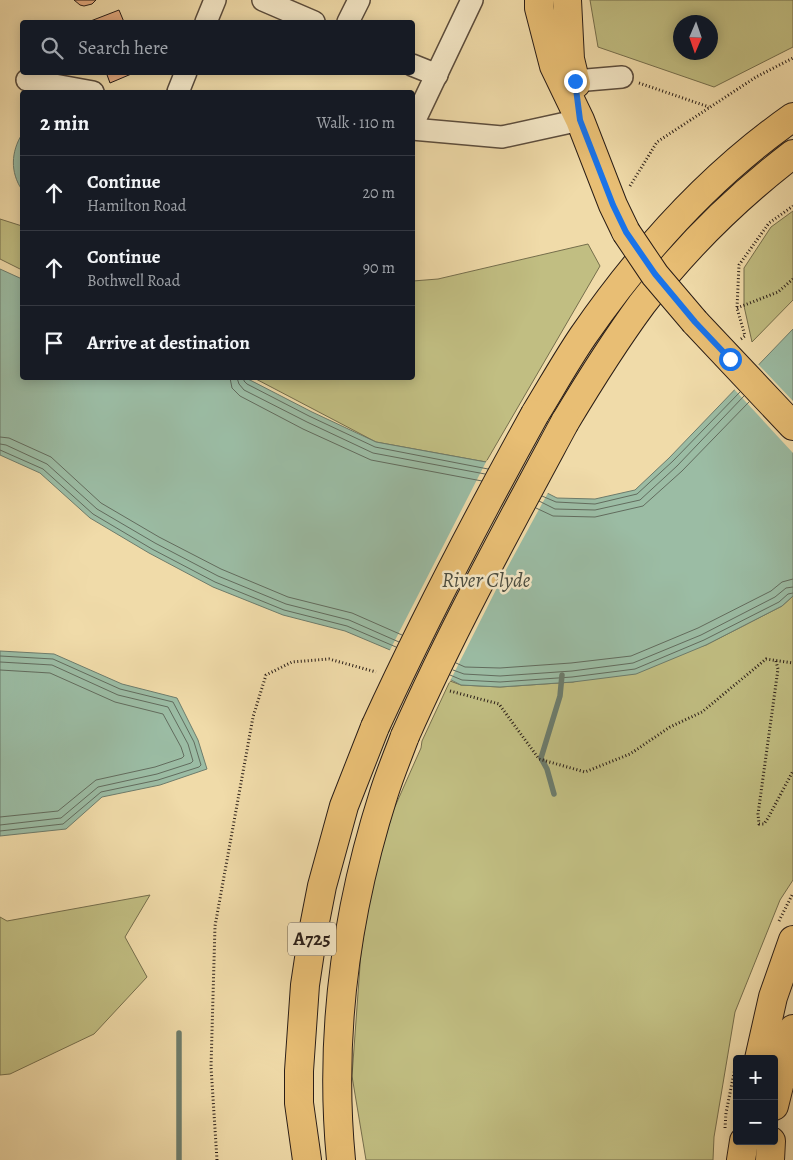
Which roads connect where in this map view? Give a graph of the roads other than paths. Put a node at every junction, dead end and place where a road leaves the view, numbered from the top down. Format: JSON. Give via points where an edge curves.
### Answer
{"nodes":[{"id":1,"x":215,"y":0,"type":"edge"},
{"id":2,"x":263,"y":0,"type":"edge"},
{"id":3,"x":360,"y":0,"type":"edge"},
{"id":4,"x":472,"y":0,"type":"edge"},
{"id":5,"x":539,"y":0,"type":"edge"},
{"id":6,"x":567,"y":0,"type":"edge"},
{"id":7,"x":207,"y":20,"type":"edge"},
{"id":8,"x":309,"y":20,"type":"edge"},
{"id":9,"x":349,"y":20,"type":"edge"},
{"id":10,"x":415,"y":66,"type":"edge"},
{"id":11,"x":185,"y":75,"type":"edge"},
{"id":12,"x":437,"y":75,"type":"junction"},
{"id":13,"x":622,"y":77,"type":"road end"},
{"id":14,"x":27,"y":80,"type":"dead end"},
{"id":15,"x":575,"y":81,"type":"junction"},
{"id":16,"x":82,"y":90,"type":"edge"},
{"id":17,"x":179,"y":90,"type":"edge"},
{"id":18,"x":793,"y":117,"type":"edge"},
{"id":19,"x":580,"y":120,"type":"junction"},
{"id":20,"x":415,"y":122,"type":"edge"},
{"id":21,"x":415,"y":128,"type":"edge"},
{"id":22,"x":793,"y":154,"type":"edge"},
{"id":23,"x":793,"y":426,"type":"edge"},
{"id":24,"x":793,"y":940,"type":"edge"},
{"id":25,"x":793,"y":1029,"type":"edge"},
{"id":26,"x":760,"y":1055,"type":"edge"},
{"id":27,"x":775,"y":1100,"type":"edge"},
{"id":28,"x":298,"y":1103,"type":"junction"},
{"id":29,"x":737,"y":1145,"type":"edge"},
{"id":30,"x":771,"y":1145,"type":"edge"},
{"id":31,"x":298,"y":1160,"type":"edge"},
{"id":32,"x":307,"y":1160,"type":"edge"},
{"id":33,"x":342,"y":1160,"type":"edge"},
{"id":34,"x":742,"y":1160,"type":"edge"},
{"id":35,"x":770,"y":1160,"type":"edge"}],
"edges":[{"from":1,"to":7,"type":"lane"},
{"from":2,"to":8,"type":"lane"},
{"from":3,"to":9,"type":"lane"},
{"from":4,"to":12,"type":"lane"},
{"from":5,"to":19,"type":"main road","via":[[554,66]]},
{"from":6,"to":15,"type":"main road","via":[[570,59]]},
{"from":10,"to":12,"type":"lane"},
{"from":11,"to":17,"type":"lane"},
{"from":12,"to":20,"type":"lane"},
{"from":13,"to":15,"type":"lane"},
{"from":14,"to":16,"type":"lane"},
{"from":15,"to":19,"type":"main road"},
{"from":18,"to":28,"type":"main road","number":"A725","bridge":true,"via":[[742,157],[666,229],[587,330],[494,488],[409,653],[344,806],[322,886],[305,985]]},
{"from":19,"to":21,"type":"lane","via":[[502,137]]},
{"from":19,"to":23,"type":"main road","bridge":true,"via":[[626,232],[655,274],[695,322],[735,350]]},
{"from":22,"to":33,"type":"main road","number":"A725","bridge":true,"via":[[715,222],[679,260],[619,336],[565,422],[429,681],[384,791],[356,898],[340,1002],[336,1074]]},
{"from":24,"to":26,"type":"main road","via":[[773,997]]},
{"from":25,"to":27,"type":"main road"},
{"from":28,"to":31,"type":"main road","number":"A725"},
{"from":28,"to":32,"type":"main road","number":"A725"},
{"from":29,"to":34,"type":"main road"},
{"from":30,"to":35,"type":"main road"}]}
